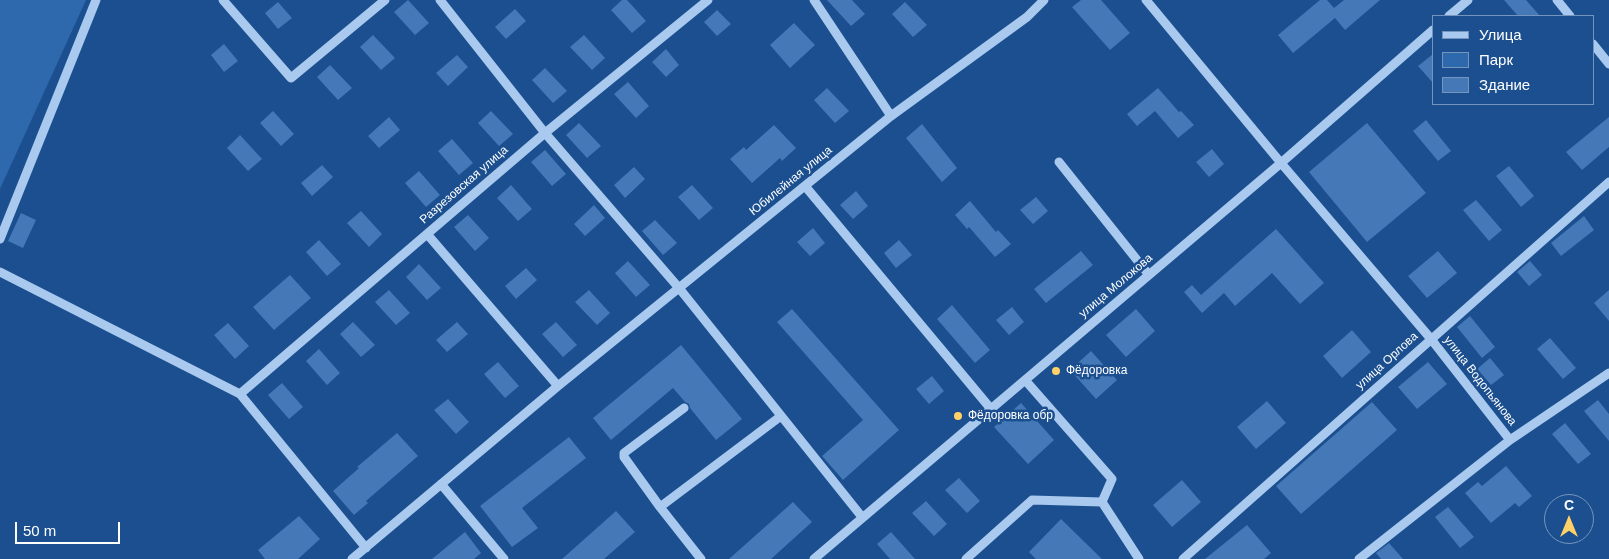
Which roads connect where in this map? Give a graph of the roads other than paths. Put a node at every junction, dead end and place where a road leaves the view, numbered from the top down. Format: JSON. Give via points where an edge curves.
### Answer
{"nodes":[{"id":1,"x":96,"y":0,"type":"edge"},
{"id":2,"x":223,"y":0,"type":"edge"},
{"id":3,"x":385,"y":0,"type":"edge"},
{"id":4,"x":440,"y":0,"type":"edge"},
{"id":5,"x":708,"y":0,"type":"edge"},
{"id":6,"x":814,"y":0,"type":"edge"},
{"id":7,"x":1044,"y":0,"type":"edge"},
{"id":8,"x":1146,"y":0,"type":"edge"},
{"id":9,"x":1468,"y":0,"type":"edge"},
{"id":10,"x":1556,"y":0,"type":"edge"},
{"id":11,"x":1450,"y":15,"type":"edge"},
{"id":12,"x":1569,"y":15,"type":"edge"},
{"id":13,"x":1432,"y":31,"type":"edge"},
{"id":14,"x":1594,"y":45,"type":"edge"},
{"id":15,"x":1609,"y":64,"type":"edge"},
{"id":16,"x":891,"y":116,"type":"junction"},
{"id":17,"x":545,"y":133,"type":"junction"},
{"id":18,"x":1059,"y":162,"type":"dead end"},
{"id":19,"x":1281,"y":163,"type":"junction"},
{"id":20,"x":1609,"y":182,"type":"edge"},
{"id":21,"x":805,"y":186,"type":"junction"},
{"id":22,"x":427,"y":234,"type":"junction"},
{"id":23,"x":0,"y":239,"type":"edge"},
{"id":24,"x":0,"y":272,"type":"edge"},
{"id":25,"x":1149,"y":275,"type":"junction"},
{"id":26,"x":679,"y":288,"type":"junction"},
{"id":27,"x":1431,"y":339,"type":"junction"},
{"id":28,"x":1609,"y":373,"type":"edge"},
{"id":29,"x":1025,"y":380,"type":"junction"},
{"id":30,"x":558,"y":386,"type":"junction"},
{"id":31,"x":240,"y":394,"type":"junction"},
{"id":32,"x":684,"y":408,"type":"dead end"},
{"id":33,"x":991,"y":409,"type":"junction"},
{"id":34,"x":781,"y":416,"type":"junction"},
{"id":35,"x":1510,"y":440,"type":"junction"},
{"id":36,"x":441,"y":484,"type":"junction"},
{"id":37,"x":1102,"y":502,"type":"junction"},
{"id":38,"x":660,"y":507,"type":"junction"},
{"id":39,"x":862,"y":517,"type":"junction"},
{"id":40,"x":366,"y":548,"type":"junction"},
{"id":41,"x":352,"y":559,"type":"edge"},
{"id":42,"x":504,"y":559,"type":"edge"},
{"id":43,"x":701,"y":559,"type":"edge"},
{"id":44,"x":814,"y":559,"type":"edge"},
{"id":45,"x":966,"y":559,"type":"edge"},
{"id":46,"x":1139,"y":559,"type":"edge"},
{"id":47,"x":1183,"y":559,"type":"edge"},
{"id":48,"x":1359,"y":559,"type":"edge"}],
"edges":[{"from":1,"to":23,"type":"street"},
{"from":2,"to":3,"type":"street","via":[[291,78]]},
{"from":4,"to":17,"type":"street"},
{"from":5,"to":17,"type":"street","name":"Разрезовская улица"},
{"from":6,"to":16,"type":"street"},
{"from":7,"to":16,"type":"street","name":"Юбилейная улица","via":[[1027,17]]},
{"from":8,"to":19,"type":"street","name":"улица Водопьянова"},
{"from":9,"to":11,"type":"street"},
{"from":10,"to":12,"type":"street"},
{"from":13,"to":19,"type":"street","name":"улица Молокова"},
{"from":14,"to":15,"type":"street"},
{"from":16,"to":21,"type":"street","name":"Юбилейная улица"},
{"from":17,"to":22,"type":"street","name":"Разрезовская улица"},
{"from":17,"to":26,"type":"street"},
{"from":18,"to":25,"type":"street"},
{"from":19,"to":25,"type":"street","name":"улица Молокова"},
{"from":19,"to":27,"type":"street","name":"улица Водопьянова"},
{"from":20,"to":27,"type":"street","name":"улица Орлова"},
{"from":21,"to":26,"type":"street","name":"Юбилейная улица"},
{"from":21,"to":33,"type":"street"},
{"from":22,"to":30,"type":"street"},
{"from":22,"to":31,"type":"street","name":"Разрезовская улица"},
{"from":24,"to":31,"type":"street"},
{"from":25,"to":29,"type":"street","name":"улица Молокова"},
{"from":26,"to":30,"type":"street","name":"Юбилейная улица"},
{"from":26,"to":34,"type":"street"},
{"from":27,"to":35,"type":"street","name":"улица Водопьянова"},
{"from":27,"to":47,"type":"street","name":"улица Орлова"},
{"from":28,"to":35,"type":"street","name":"улица Водопьянова"},
{"from":29,"to":33,"type":"street","name":"улица Молокова"},
{"from":29,"to":37,"type":"street","via":[[1112,479]]},
{"from":30,"to":36,"type":"street","name":"Юбилейная улица"},
{"from":31,"to":40,"type":"street"},
{"from":32,"to":38,"type":"street","via":[[624,453],[626,461]]},
{"from":33,"to":39,"type":"street","name":"улица Молокова"},
{"from":34,"to":38,"type":"street"},
{"from":34,"to":39,"type":"street"},
{"from":35,"to":48,"type":"street"},
{"from":36,"to":40,"type":"street","name":"Юбилейная улица"},
{"from":36,"to":42,"type":"street"},
{"from":37,"to":45,"type":"street","via":[[1032,500]]},
{"from":37,"to":46,"type":"street"},
{"from":38,"to":43,"type":"street"},
{"from":39,"to":44,"type":"street","name":"улица Молокова"},
{"from":40,"to":41,"type":"street","name":"Юбилейная улица"}]}
